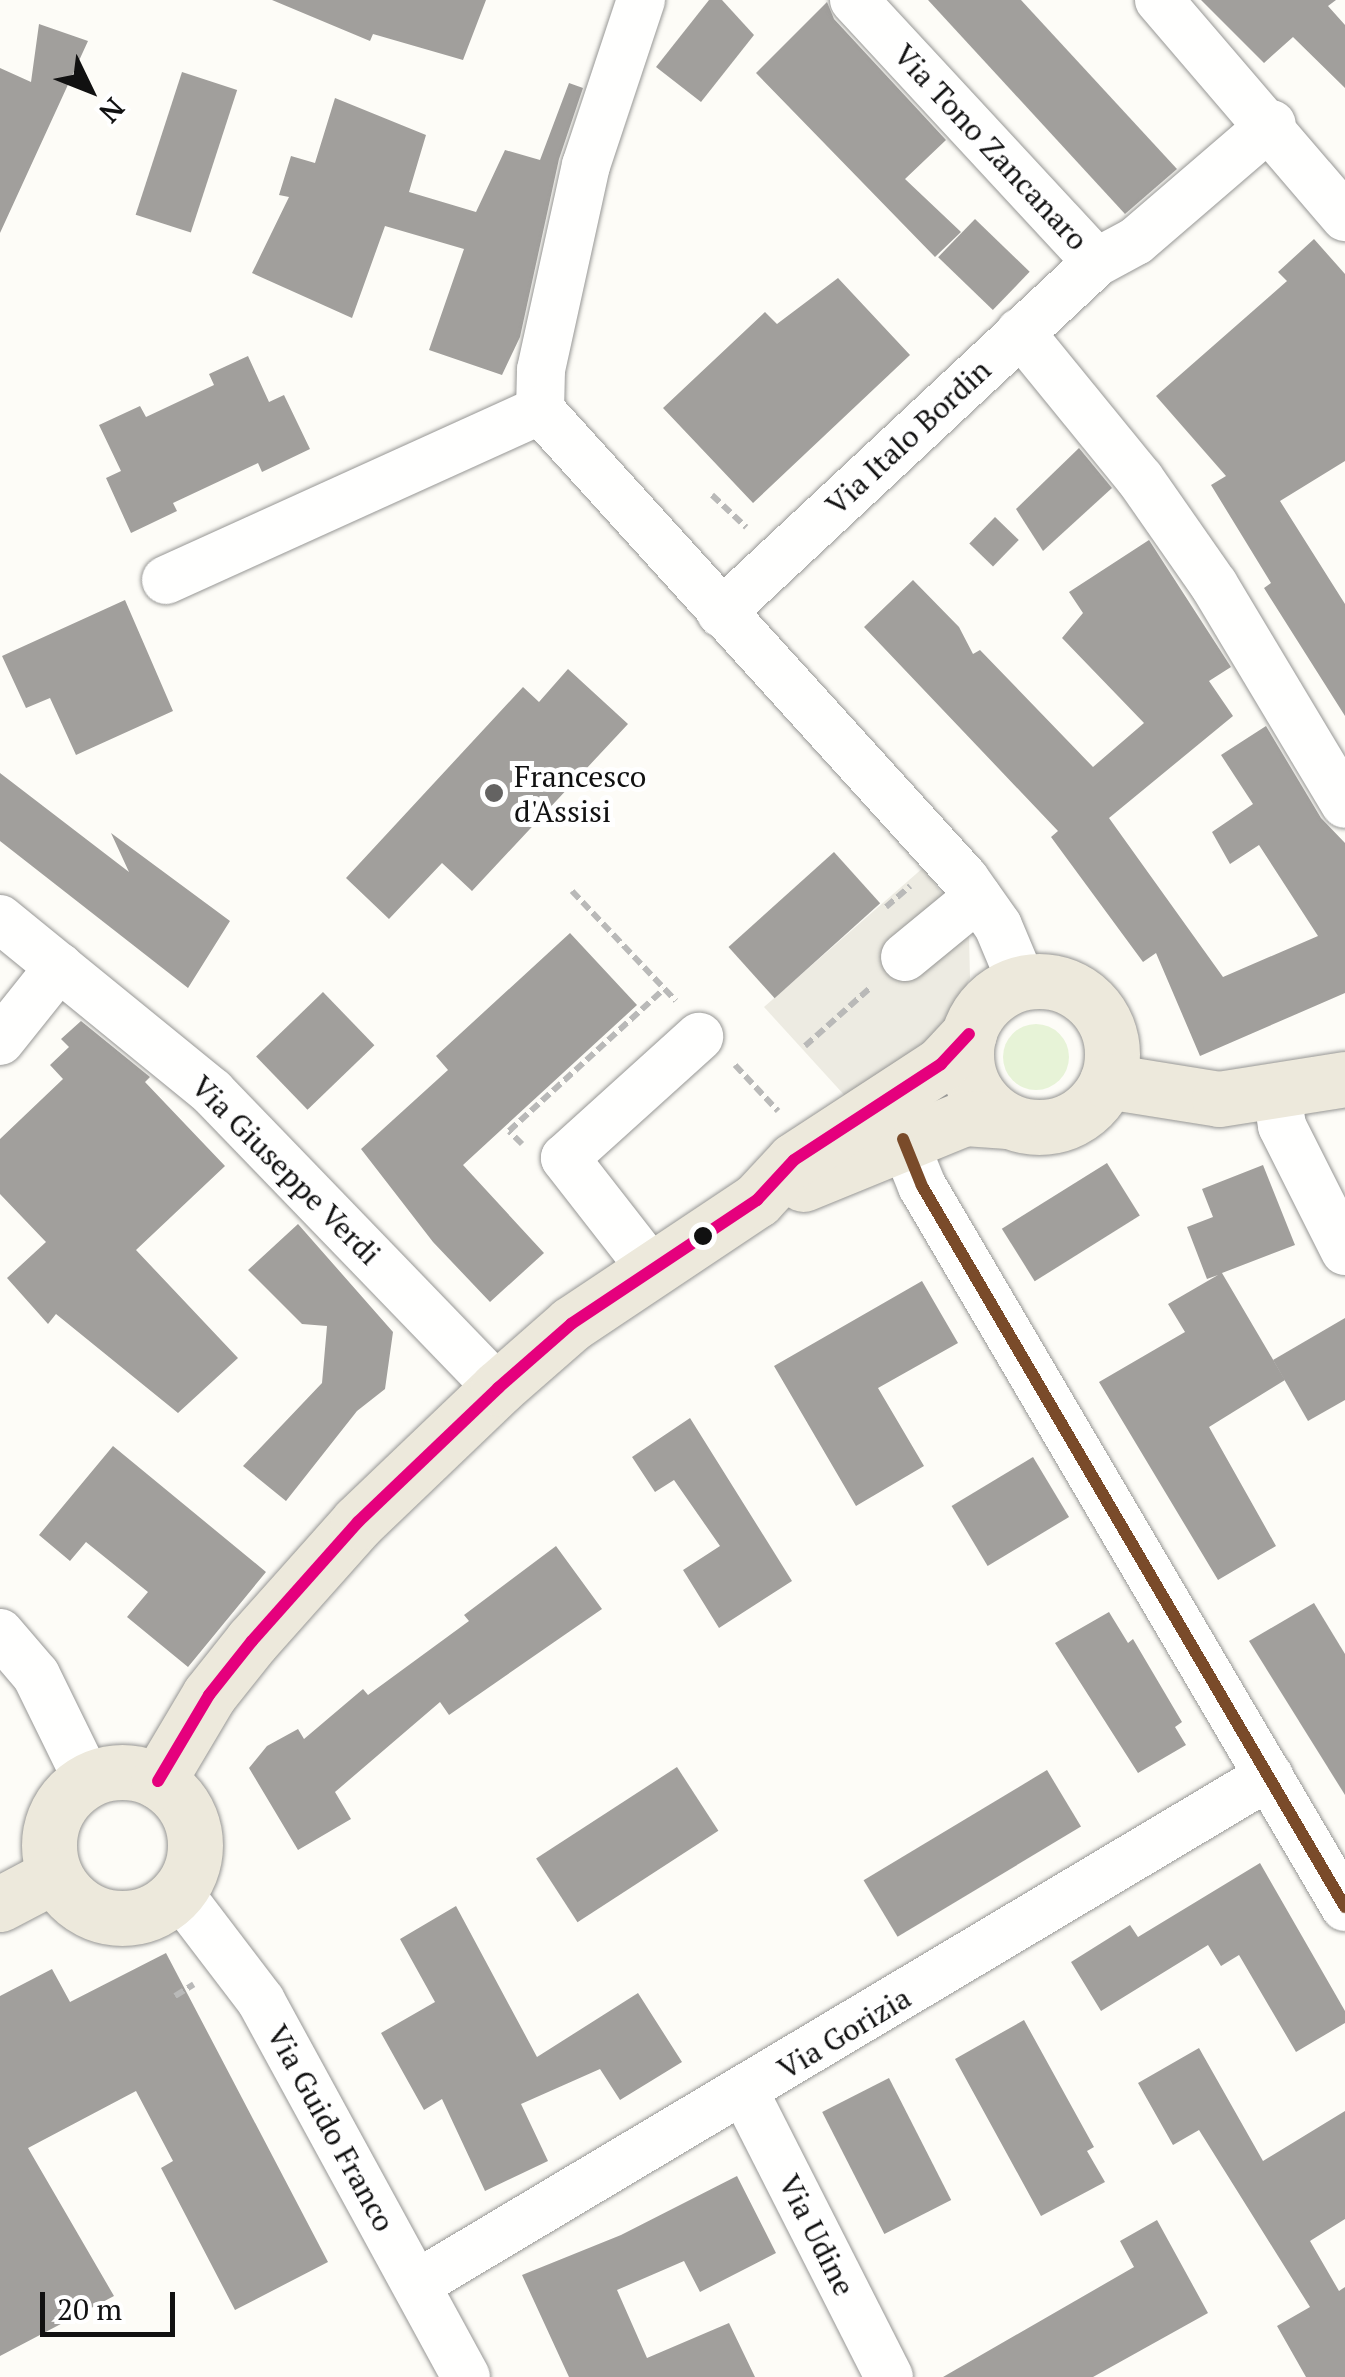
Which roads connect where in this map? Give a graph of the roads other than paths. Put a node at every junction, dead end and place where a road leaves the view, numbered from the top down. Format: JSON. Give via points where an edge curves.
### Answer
{"nodes":[{"id":1,"x":641,"y":0,"type":"edge"},
{"id":2,"x":854,"y":0,"type":"edge"},
{"id":3,"x":1159,"y":0,"type":"edge"},
{"id":4,"x":1272,"y":124,"type":"junction"},
{"id":5,"x":1345,"y":217,"type":"edge"},
{"id":6,"x":1097,"y":262,"type":"junction"},
{"id":7,"x":1020,"y":332,"type":"junction"},
{"id":8,"x":540,"y":410,"type":"junction"},
{"id":9,"x":166,"y":580,"type":"dead end"},
{"id":10,"x":722,"y":613,"type":"junction"},
{"id":11,"x":1345,"y":804,"type":"edge"},
{"id":12,"x":978,"y":897,"type":"junction"},
{"id":13,"x":0,"y":919,"type":"edge"},
{"id":14,"x":905,"y":957,"type":"road end"},
{"id":15,"x":59,"y":967,"type":"junction"},
{"id":16,"x":1022,"y":983,"type":"junction"},
{"id":17,"x":969,"y":1034,"type":"junction"},
{"id":18,"x":698,"y":1037,"type":"dead end"},
{"id":19,"x":0,"y":1041,"type":"edge"},
{"id":20,"x":1345,"y":1079,"type":"edge"},
{"id":21,"x":1107,"y":1081,"type":"junction"},
{"id":22,"x":1277,"y":1094,"type":"junction"},
{"id":23,"x":1008,"y":1121,"type":"junction"},
{"id":24,"x":904,"y":1139,"type":"junction"},
{"id":25,"x":757,"y":1200,"type":"junction"},
{"id":26,"x":1345,"y":1252,"type":"edge"},
{"id":27,"x":649,"y":1266,"type":"junction"},
{"id":28,"x":498,"y":1388,"type":"junction"},
{"id":29,"x":0,"y":1633,"type":"edge"},
{"id":30,"x":1268,"y":1776,"type":"junction"},
{"id":31,"x":88,"y":1781,"type":"junction"},
{"id":32,"x":158,"y":1781,"type":"junction"},
{"id":33,"x":55,"y":1875,"type":"junction"},
{"id":34,"x":178,"y":1892,"type":"junction"},
{"id":35,"x":0,"y":1904,"type":"edge"},
{"id":36,"x":1345,"y":1907,"type":"edge"},
{"id":37,"x":745,"y":2094,"type":"junction"},
{"id":38,"x":416,"y":2284,"type":"junction"},
{"id":39,"x":466,"y":2377,"type":"edge"},
{"id":40,"x":889,"y":2377,"type":"edge"}],
"edges":[{"from":1,"to":8,"type":"street","via":[[586,165],[541,370]]},
{"from":2,"to":6,"type":"street","name":"Via Tono Zancanaro"},
{"from":3,"to":4,"type":"street"},
{"from":4,"to":5,"type":"street"},
{"from":4,"to":6,"type":"street","name":"Via Tono Zancanaro","via":[[1136,241]]},
{"from":6,"to":7,"type":"street","name":"Via Italo Bordin"},
{"from":7,"to":10,"type":"street","name":"Via Italo Bordin"},
{"from":7,"to":11,"type":"street","via":[[1140,480],[1214,585]]},
{"from":8,"to":9,"type":"street","via":[[446,431]]},
{"from":8,"to":10,"type":"street"},
{"from":10,"to":12,"type":"street"},
{"from":12,"to":14,"type":"street"},
{"from":12,"to":16,"type":"street"},
{"from":13,"to":15,"type":"street","name":"Via Giuseppe Verdi"},
{"from":15,"to":19,"type":"street"},
{"from":15,"to":28,"type":"street","name":"Via Giuseppe Verdi","via":[[212,1092]]},
{"from":16,"to":17,"type":"main road","via":[[988,1001]]},
{"from":16,"to":21,"type":"main road","via":[[1066,986],[1101,1015],[1112,1059]]},
{"from":17,"to":23,"type":"main road","via":[[968,1075],[977,1094]]},
{"from":17,"to":25,"type":"main road","via":[[941,1064],[820,1140]]},
{"from":18,"to":27,"type":"street","via":[[565,1158]]},
{"from":20,"to":22,"type":"main road"},
{"from":21,"to":22,"type":"main road","via":[[1182,1096]]},
{"from":21,"to":23,"type":"main road","via":[[1097,1099],[1066,1122],[1046,1127]]},
{"from":22,"to":26,"type":"street","via":[[1282,1126]]},
{"from":23,"to":24,"type":"main road","via":[[965,1118]]},
{"from":24,"to":25,"type":"main road"},
{"from":24,"to":30,"type":"street","via":[[922,1186]]},
{"from":25,"to":27,"type":"main road"},
{"from":27,"to":28,"type":"main road"},
{"from":28,"to":32,"type":"main road","via":[[358,1522],[252,1641],[209,1695]]},
{"from":29,"to":31,"type":"street","via":[[36,1674]]},
{"from":30,"to":36,"type":"street"},
{"from":30,"to":37,"type":"street","name":"Via Gorizia"},
{"from":31,"to":32,"type":"main road","via":[[115,1772]]},
{"from":31,"to":33,"type":"main road","via":[[57,1812],[49,1854]]},
{"from":32,"to":34,"type":"main road","via":[[181,1802],[194,1831],[190,1873]]},
{"from":33,"to":34,"type":"main road","via":[[78,1903],[112,1918],[148,1913]]},
{"from":33,"to":35,"type":"main road"},
{"from":34,"to":38,"type":"street","name":"Via Guido Franco","via":[[262,2000]]},
{"from":37,"to":38,"type":"street","name":"Via Gorizia"},
{"from":37,"to":40,"type":"street","name":"Via Udine"},
{"from":38,"to":39,"type":"street","name":"Via Guido Franco"}]}
